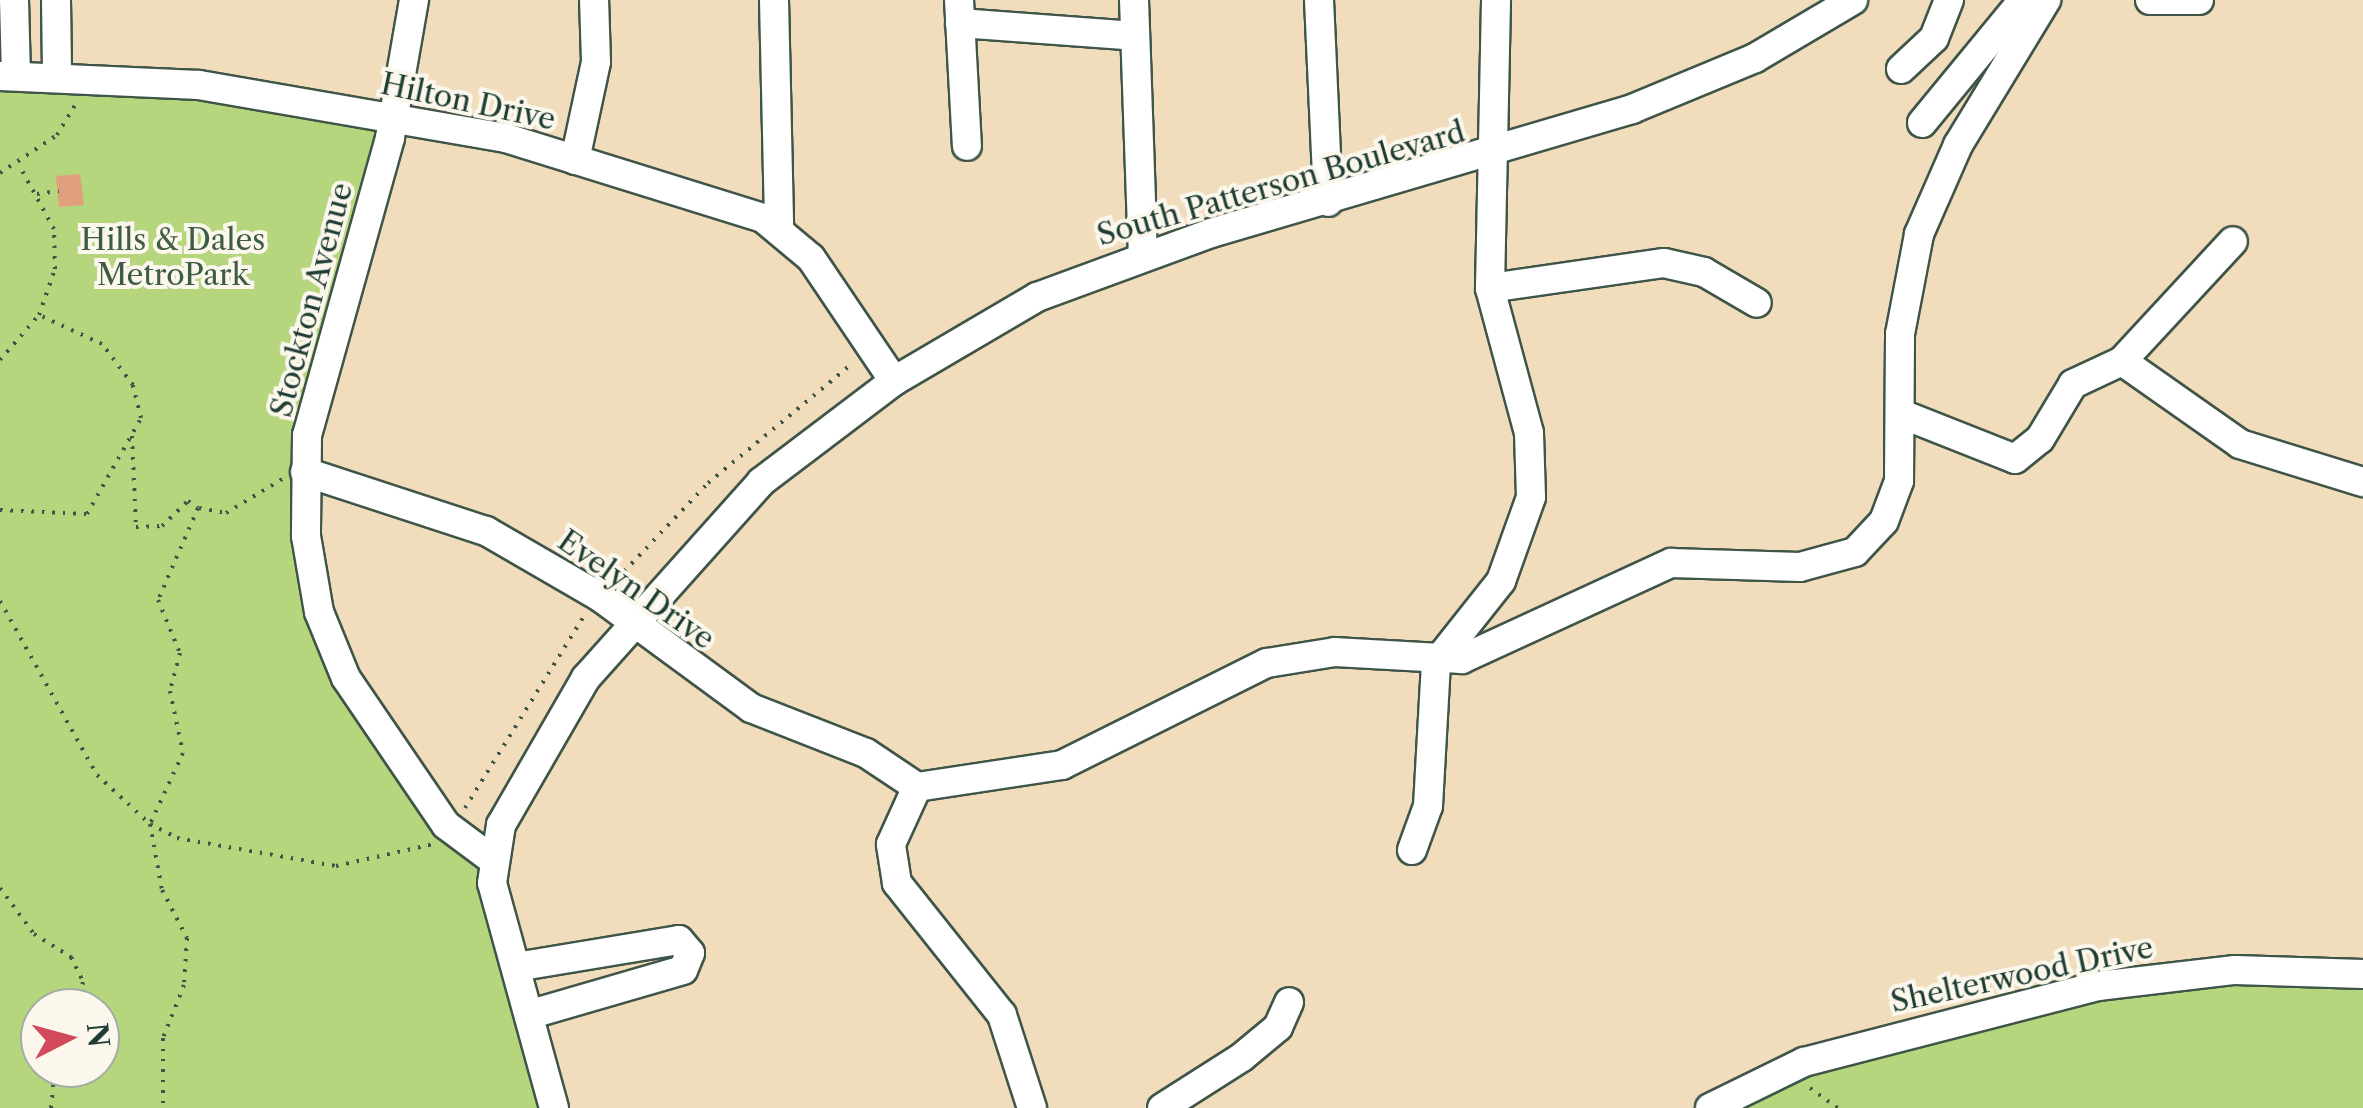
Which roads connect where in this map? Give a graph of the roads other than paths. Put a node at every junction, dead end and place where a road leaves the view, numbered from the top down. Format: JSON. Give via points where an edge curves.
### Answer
{"nodes":[{"id":1,"x":14,"y":0,"type":"edge"},
{"id":2,"x":56,"y":0,"type":"edge"},
{"id":3,"x":414,"y":0,"type":"edge"},
{"id":4,"x":594,"y":0,"type":"edge"},
{"id":5,"x":774,"y":0,"type":"edge"},
{"id":6,"x":1134,"y":0,"type":"edge"},
{"id":7,"x":1319,"y":0,"type":"edge"},
{"id":8,"x":1496,"y":0,"type":"edge"},
{"id":9,"x":1853,"y":0,"type":"edge"},
{"id":10,"x":1949,"y":0,"type":"edge"},
{"id":11,"x":2023,"y":0,"type":"edge"},
{"id":12,"x":2046,"y":0,"type":"edge"},
{"id":13,"x":2150,"y":0,"type":"edge"},
{"id":14,"x":2199,"y":0,"type":"edge"},
{"id":15,"x":960,"y":11,"type":"edge"},
{"id":16,"x":1135,"y":36,"type":"junction"},
{"id":17,"x":1902,"y":68,"type":"dead end"},
{"id":18,"x":8,"y":76,"type":"edge"},
{"id":19,"x":70,"y":76,"type":"junction"},
{"id":20,"x":394,"y":119,"type":"junction"},
{"id":21,"x":1922,"y":123,"type":"dead end"},
{"id":22,"x":967,"y":146,"type":"dead end"},
{"id":23,"x":1497,"y":155,"type":"junction"},
{"id":24,"x":574,"y":160,"type":"junction"},
{"id":25,"x":1328,"y":202,"type":"junction"},
{"id":26,"x":779,"y":224,"type":"junction"},
{"id":27,"x":2234,"y":240,"type":"dead end"},
{"id":28,"x":1143,"y":255,"type":"junction"},
{"id":29,"x":1490,"y":288,"type":"junction"},
{"id":30,"x":1757,"y":303,"type":"dead end"},
{"id":31,"x":2122,"y":361,"type":"junction"},
{"id":32,"x":894,"y":380,"type":"junction"},
{"id":33,"x":1904,"y":415,"type":"junction"},
{"id":34,"x":305,"y":469,"type":"junction"},
{"id":35,"x":2363,"y":482,"type":"edge"},
{"id":36,"x":631,"y":621,"type":"junction"},
{"id":37,"x":1436,"y":663,"type":"junction"},
{"id":38,"x":917,"y":787,"type":"junction"},
{"id":39,"x":1412,"y":850,"type":"dead end"},
{"id":40,"x":493,"y":860,"type":"junction"},
{"id":41,"x":516,"y":967,"type":"junction"},
{"id":42,"x":2363,"y":974,"type":"edge"},
{"id":43,"x":1288,"y":1002,"type":"dead end"},
{"id":44,"x":532,"y":1014,"type":"junction"},
{"id":45,"x":554,"y":1108,"type":"edge"},
{"id":46,"x":1032,"y":1108,"type":"edge"},
{"id":47,"x":1162,"y":1108,"type":"edge"},
{"id":48,"x":1710,"y":1108,"type":"edge"}],
"edges":[{"from":1,"to":18,"type":"street"},
{"from":2,"to":19,"type":"street"},
{"from":3,"to":20,"type":"street","name":"Stockton Avenue"},
{"from":4,"to":24,"type":"street","via":[[596,62]]},
{"from":5,"to":26,"type":"street"},
{"from":6,"to":16,"type":"street"},
{"from":7,"to":25,"type":"street"},
{"from":8,"to":23,"type":"street"},
{"from":9,"to":23,"type":"street","name":"South Patterson Boulevard","via":[[1688,88]]},
{"from":10,"to":17,"type":"street","via":[[1934,38]]},
{"from":11,"to":21,"type":"street"},
{"from":12,"to":33,"type":"street","via":[[1958,144],[1919,234],[1900,334]]},
{"from":13,"to":14,"type":"street"},
{"from":15,"to":16,"type":"street"},
{"from":15,"to":22,"type":"street"},
{"from":16,"to":28,"type":"street"},
{"from":18,"to":19,"type":"street","name":"Hilton Drive"},
{"from":19,"to":20,"type":"street","name":"Hilton Drive","via":[[253,92]]},
{"from":20,"to":24,"type":"street","name":"Hilton Drive"},
{"from":20,"to":34,"type":"street","name":"Stockton Avenue","via":[[327,349]]},
{"from":23,"to":25,"type":"street","name":"South Patterson Boulevard"},
{"from":23,"to":29,"type":"street","via":[[1489,174]]},
{"from":24,"to":26,"type":"street","name":"Hilton Drive"},
{"from":25,"to":28,"type":"street","name":"South Patterson Boulevard"},
{"from":26,"to":32,"type":"street"},
{"from":27,"to":31,"type":"street"},
{"from":28,"to":32,"type":"street","name":"South Patterson Boulevard","via":[[1038,297]]},
{"from":29,"to":30,"type":"street","via":[[1664,263],[1704,272]]},
{"from":29,"to":37,"type":"street","via":[[1529,433],[1531,497],[1501,581]]},
{"from":31,"to":33,"type":"street","via":[[2073,384],[2040,438],[2014,459]]},
{"from":31,"to":35,"type":"street","via":[[2240,444]]},
{"from":32,"to":36,"type":"street","name":"South Patterson Boulevard","via":[[761,482]]},
{"from":33,"to":37,"type":"street","via":[[1893,502],[1855,552],[1800,567],[1670,563],[1506,644]]},
{"from":34,"to":36,"type":"street","name":"Evelyn Drive","via":[[486,531]]},
{"from":34,"to":40,"type":"street","name":"Stockton Avenue","via":[[312,581],[331,646],[453,831]]},
{"from":36,"to":38,"type":"street","name":"Evelyn Drive","via":[[751,708],[866,753]]},
{"from":36,"to":40,"type":"street","name":"South Patterson Boulevard","via":[[553,725]]},
{"from":37,"to":38,"type":"street","via":[[1335,652],[1267,663],[1062,766]]},
{"from":37,"to":39,"type":"street","via":[[1428,806]]},
{"from":38,"to":46,"type":"street","via":[[892,844],[897,883],[1002,1015]]},
{"from":40,"to":41,"type":"street"},
{"from":41,"to":44,"type":"street"},
{"from":41,"to":44,"type":"street","via":[[679,940],[690,953],[683,970]]},
{"from":42,"to":48,"type":"street","name":"Shelterwood Drive","via":[[2235,970],[2098,986],[1804,1062]]},
{"from":43,"to":47,"type":"street","via":[[1278,1027]]},
{"from":44,"to":45,"type":"street"}]}
